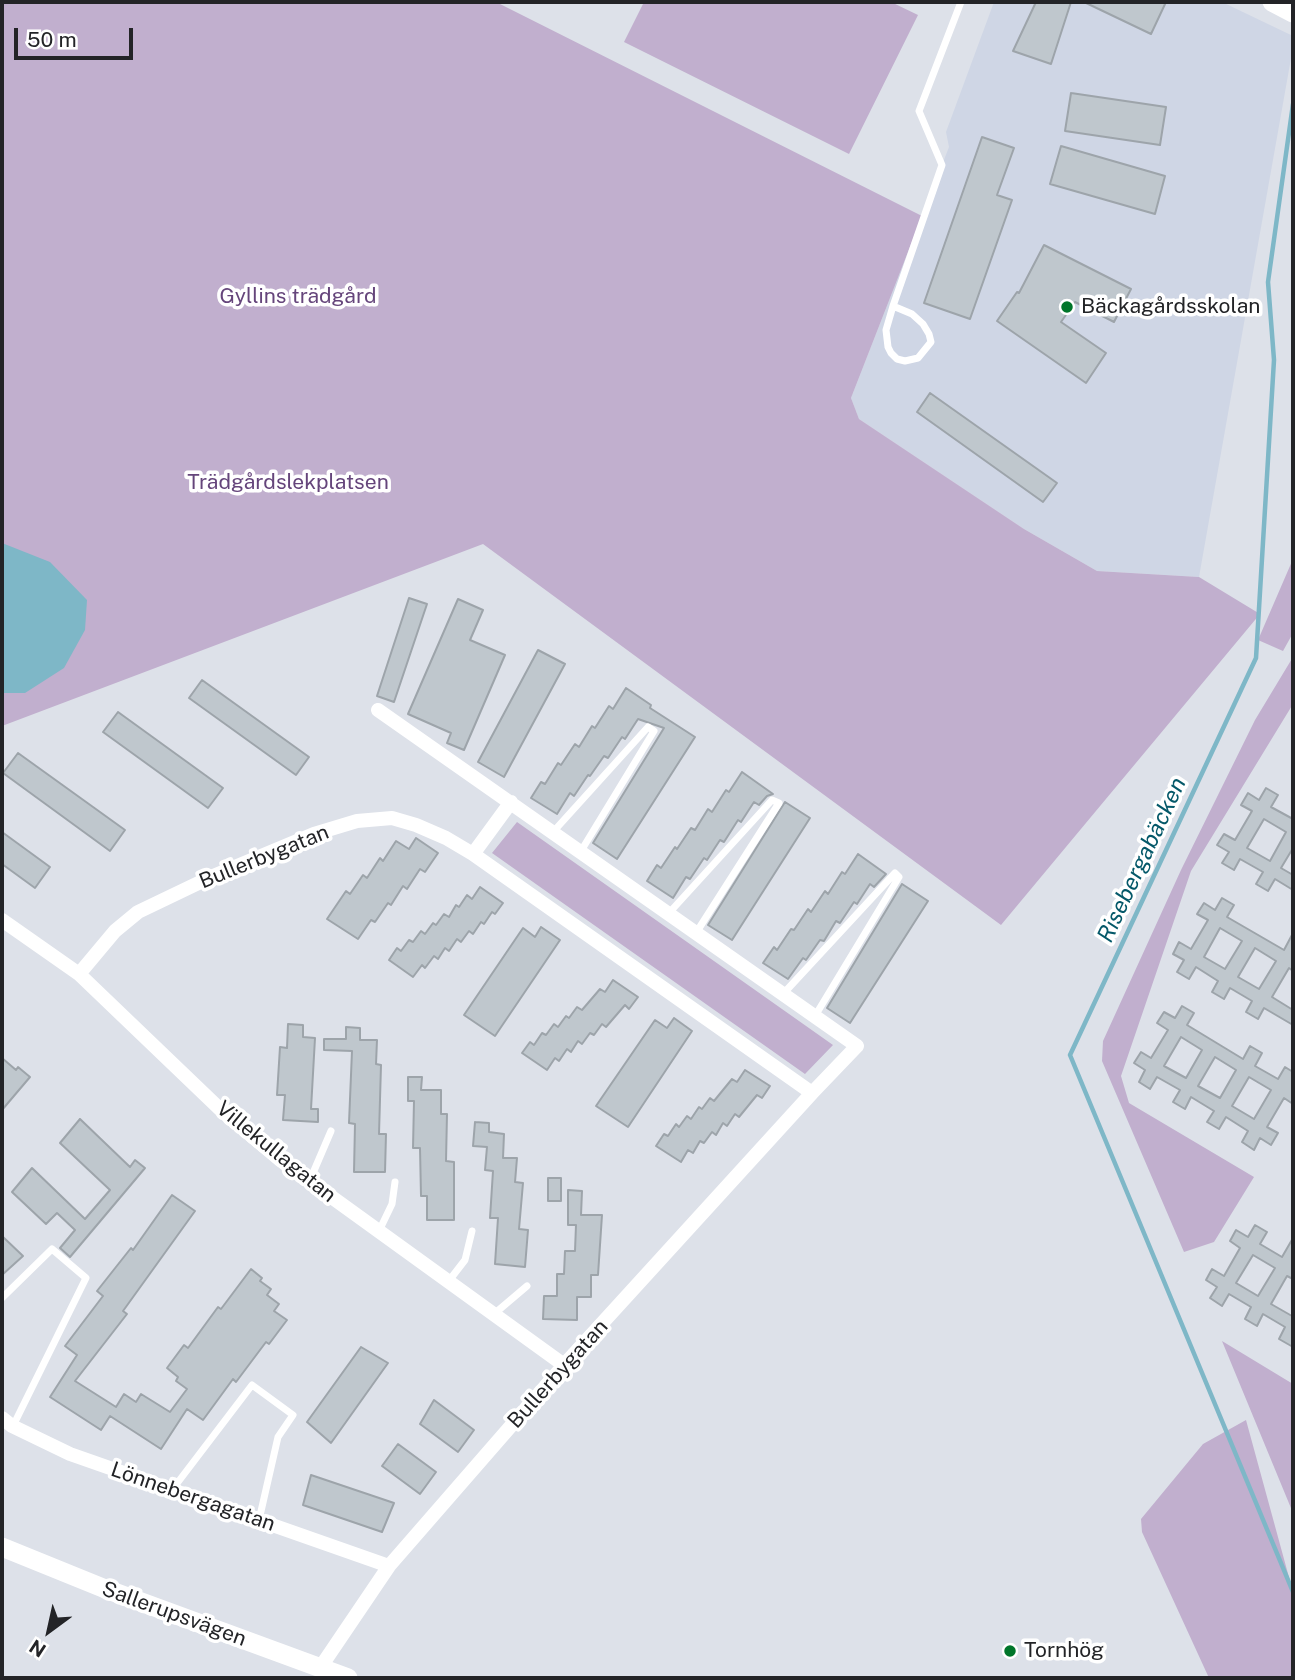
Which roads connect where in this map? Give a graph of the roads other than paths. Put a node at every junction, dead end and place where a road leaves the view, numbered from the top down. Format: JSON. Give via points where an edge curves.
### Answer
{"nodes":[{"id":1,"x":961,"y":2,"type":"edge"},
{"id":2,"x":1272,"y":2,"type":"edge"},
{"id":3,"x":1293,"y":13,"type":"edge"},
{"id":4,"x":893,"y":306,"type":"junction"},
{"id":5,"x":378,"y":710,"type":"dead end"},
{"id":6,"x":511,"y":802,"type":"junction"},
{"id":7,"x":553,"y":832,"type":"junction"},
{"id":8,"x":580,"y":851,"type":"junction"},
{"id":9,"x":473,"y":854,"type":"junction"},
{"id":10,"x":669,"y":913,"type":"junction"},
{"id":11,"x":2,"y":920,"type":"edge"},
{"id":12,"x":696,"y":933,"type":"junction"},
{"id":13,"x":79,"y":974,"type":"junction"},
{"id":14,"x":783,"y":994,"type":"junction"},
{"id":15,"x":815,"y":1016,"type":"junction"},
{"id":16,"x":812,"y":1093,"type":"junction"},
{"id":17,"x":331,"y":1131,"type":"dead end"},
{"id":18,"x":309,"y":1181,"type":"junction"},
{"id":19,"x":395,"y":1182,"type":"dead end"},
{"id":20,"x":379,"y":1231,"type":"junction"},
{"id":21,"x":472,"y":1231,"type":"dead end"},
{"id":22,"x":449,"y":1282,"type":"junction"},
{"id":23,"x":527,"y":1286,"type":"dead end"},
{"id":24,"x":2,"y":1298,"type":"edge"},
{"id":25,"x":494,"y":1314,"type":"junction"},
{"id":26,"x":564,"y":1365,"type":"junction"},
{"id":27,"x":7,"y":1422,"type":"edge"},
{"id":28,"x":172,"y":1490,"type":"junction"},
{"id":29,"x":259,"y":1520,"type":"junction"},
{"id":30,"x":2,"y":1546,"type":"edge"},
{"id":31,"x":389,"y":1566,"type":"junction"},
{"id":32,"x":320,"y":1668,"type":"junction"},
{"id":33,"x":348,"y":1678,"type":"edge"}],
"edges":[{"from":1,"to":4,"type":"lane","via":[[919,111],[942,165]]},
{"from":2,"to":3,"type":"main road"},
{"from":4,"to":4,"type":"lane","via":[[912,314],[929,334],[931,342],[918,358],[897,359],[888,347],[886,330]]},
{"from":5,"to":6,"type":"street","name":"Bullerbygatan"},
{"from":6,"to":7,"type":"street","name":"Bullerbygatan"},
{"from":6,"to":9,"type":"street"},
{"from":7,"to":8,"type":"street","name":"Bullerbygatan"},
{"from":7,"to":8,"type":"lane","via":[[648,727],[654,731]]},
{"from":8,"to":10,"type":"street","name":"Bullerbygatan"},
{"from":9,"to":13,"type":"street","name":"Bullerbygatan","via":[[426,829],[392,818],[357,821],[314,834],[138,912],[115,931]]},
{"from":9,"to":16,"type":"street","name":"Bullerbygatan"},
{"from":10,"to":12,"type":"street","name":"Bullerbygatan"},
{"from":10,"to":12,"type":"lane","via":[[772,800],[779,803]]},
{"from":11,"to":13,"type":"street","name":"Villekullagatan"},
{"from":12,"to":14,"type":"street","name":"Bullerbygatan"},
{"from":13,"to":18,"type":"street","name":"Villekullagatan","via":[[224,1113]]},
{"from":14,"to":15,"type":"street","name":"Bullerbygatan"},
{"from":14,"to":15,"type":"lane","via":[[895,873],[899,877]]},
{"from":15,"to":16,"type":"street","name":"Bullerbygatan","via":[[857,1046]]},
{"from":16,"to":26,"type":"street","name":"Bullerbygatan"},
{"from":17,"to":18,"type":"lane"},
{"from":18,"to":20,"type":"street","name":"Villekullagatan"},
{"from":19,"to":20,"type":"lane","via":[[392,1204]]},
{"from":20,"to":22,"type":"street","name":"Villekullagatan"},
{"from":21,"to":22,"type":"lane","via":[[465,1260]]},
{"from":22,"to":25,"type":"street","name":"Villekullagatan"},
{"from":23,"to":25,"type":"lane"},
{"from":24,"to":27,"type":"lane","via":[[52,1249],[86,1278]]},
{"from":25,"to":26,"type":"street","name":"Villekullagatan"},
{"from":26,"to":31,"type":"street","name":"Bullerbygatan"},
{"from":27,"to":28,"type":"street","name":"Lönnebergagatan","via":[[70,1454]]},
{"from":28,"to":29,"type":"street","name":"Lönnebergagatan"},
{"from":28,"to":29,"type":"lane","via":[[252,1385],[293,1415],[278,1437]]},
{"from":29,"to":31,"type":"street","name":"Lönnebergagatan"},
{"from":30,"to":32,"type":"main road","name":"Sallerupsvägen"},
{"from":31,"to":32,"type":"street","name":"Bullerbygatan"},
{"from":32,"to":33,"type":"main road","name":"Sallerupsvägen"}]}
